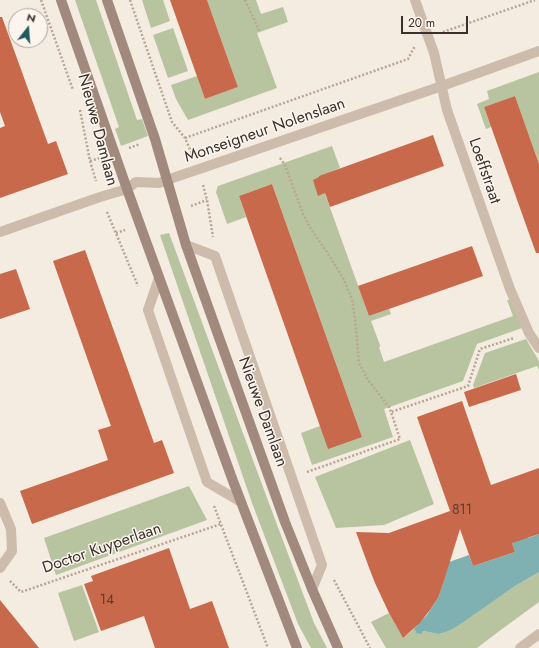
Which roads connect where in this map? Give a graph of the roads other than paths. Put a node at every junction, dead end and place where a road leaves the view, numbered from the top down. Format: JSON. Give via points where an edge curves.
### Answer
{"nodes":[{"id":1,"x":61,"y":0,"type":"edge"},
{"id":2,"x":107,"y":0,"type":"edge"},
{"id":3,"x":415,"y":0,"type":"edge"},
{"id":4,"x":539,"y":51,"type":"edge"},
{"id":5,"x":442,"y":86,"type":"junction"},
{"id":6,"x":167,"y":180,"type":"junction"},
{"id":7,"x":127,"y":189,"type":"junction"},
{"id":8,"x":0,"y":232,"type":"edge"},
{"id":9,"x":186,"y":245,"type":"junction"},
{"id":10,"x":159,"y":278,"type":"junction"},
{"id":11,"x":539,"y":348,"type":"edge"},
{"id":12,"x":241,"y":502,"type":"junction"},
{"id":13,"x":0,"y":503,"type":"edge"},
{"id":14,"x":3,"y":572,"type":"edge"},
{"id":15,"x":312,"y":589,"type":"junction"},
{"id":16,"x":539,"y":634,"type":"edge"},
{"id":17,"x":297,"y":648,"type":"edge"},
{"id":18,"x":338,"y":648,"type":"edge"},
{"id":19,"x":520,"y":648,"type":"edge"}],
"edges":[{"from":1,"to":7,"type":"street","name":"Nieuwe Damlaan"},
{"from":2,"to":6,"type":"street","name":"Nieuwe Damlaan"},
{"from":3,"to":5,"type":"street","name":"Loeffstraat","via":[[434,53]]},
{"from":4,"to":5,"type":"street","name":"Monseigneur Nolenslaan"},
{"from":5,"to":6,"type":"street","name":"Monseigneur Nolenslaan"},
{"from":5,"to":11,"type":"street","name":"Loeffstraat","via":[[447,110],[510,288],[529,333]]},
{"from":6,"to":7,"type":"street","name":"Monseigneur Nolenslaan","via":[[159,183],[136,182]]},
{"from":6,"to":9,"type":"street","name":"Nieuwe Damlaan"},
{"from":7,"to":8,"type":"street","name":"Monseigneur Nolenslaan"},
{"from":7,"to":10,"type":"street","name":"Nieuwe Damlaan"},
{"from":9,"to":15,"type":"street","name":"Nieuwe Damlaan","via":[[285,522]]},
{"from":9,"to":15,"type":"street","name":"Nieuwe Damlaan","via":[[215,256],[322,565]]},
{"from":10,"to":12,"type":"street","name":"Nieuwe Damlaan"},
{"from":10,"to":12,"type":"street","via":[[148,310],[207,482]]},
{"from":12,"to":17,"type":"street","name":"Nieuwe Damlaan"},
{"from":13,"to":14,"type":"street","via":[[11,529],[12,551]]},
{"from":15,"to":18,"type":"street","name":"Nieuwe Damlaan"},
{"from":16,"to":19,"type":"street"}]}
